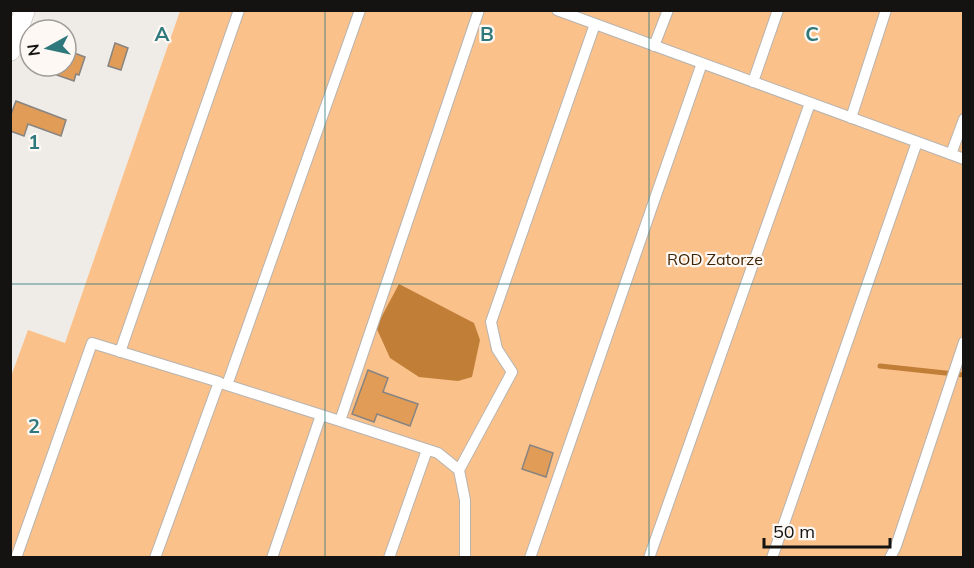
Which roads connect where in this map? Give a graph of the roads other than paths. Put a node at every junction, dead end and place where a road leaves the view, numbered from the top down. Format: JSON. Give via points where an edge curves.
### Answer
{"nodes":[{"id":1,"x":25,"y":10,"type":"edge"},
{"id":2,"x":239,"y":10,"type":"edge"},
{"id":3,"x":360,"y":10,"type":"edge"},
{"id":4,"x":479,"y":10,"type":"edge"},
{"id":5,"x":557,"y":10,"type":"edge"},
{"id":6,"x":668,"y":10,"type":"edge"},
{"id":7,"x":778,"y":10,"type":"edge"},
{"id":8,"x":886,"y":10,"type":"edge"},
{"id":9,"x":595,"y":24,"type":"junction"},
{"id":10,"x":654,"y":46,"type":"junction"},
{"id":11,"x":10,"y":51,"type":"edge"},
{"id":12,"x":702,"y":63,"type":"junction"},
{"id":13,"x":753,"y":82,"type":"junction"},
{"id":14,"x":810,"y":103,"type":"junction"},
{"id":15,"x":851,"y":118,"type":"junction"},
{"id":16,"x":963,"y":119,"type":"edge"},
{"id":17,"x":917,"y":142,"type":"junction"},
{"id":18,"x":951,"y":154,"type":"junction"},
{"id":19,"x":963,"y":159,"type":"edge"},
{"id":20,"x":963,"y":342,"type":"edge"},
{"id":21,"x":120,"y":352,"type":"junction"},
{"id":22,"x":223,"y":384,"type":"junction"},
{"id":23,"x":321,"y":415,"type":"junction"},
{"id":24,"x":340,"y":421,"type":"junction"},
{"id":25,"x":427,"y":450,"type":"junction"},
{"id":26,"x":459,"y":470,"type":"junction"},
{"id":27,"x":16,"y":558,"type":"edge"},
{"id":28,"x":154,"y":558,"type":"edge"},
{"id":29,"x":272,"y":558,"type":"edge"},
{"id":30,"x":389,"y":558,"type":"edge"},
{"id":31,"x":465,"y":558,"type":"edge"},
{"id":32,"x":530,"y":558,"type":"edge"},
{"id":33,"x":649,"y":558,"type":"edge"},
{"id":34,"x":772,"y":558,"type":"edge"},
{"id":35,"x":890,"y":558,"type":"edge"}],
"edges":[{"from":1,"to":11,"type":"street"},
{"from":2,"to":21,"type":"lane"},
{"from":3,"to":22,"type":"lane"},
{"from":4,"to":24,"type":"lane"},
{"from":5,"to":9,"type":"lane"},
{"from":6,"to":10,"type":"lane"},
{"from":7,"to":13,"type":"lane"},
{"from":8,"to":15,"type":"lane"},
{"from":9,"to":10,"type":"lane"},
{"from":9,"to":26,"type":"lane","via":[[491,322],[497,349],[512,372]]},
{"from":10,"to":12,"type":"lane"},
{"from":12,"to":13,"type":"lane"},
{"from":12,"to":32,"type":"lane"},
{"from":13,"to":14,"type":"lane"},
{"from":14,"to":15,"type":"lane"},
{"from":14,"to":33,"type":"lane"},
{"from":15,"to":17,"type":"lane"},
{"from":16,"to":18,"type":"lane"},
{"from":17,"to":18,"type":"lane"},
{"from":17,"to":34,"type":"lane"},
{"from":18,"to":19,"type":"lane"},
{"from":20,"to":35,"type":"lane"},
{"from":21,"to":22,"type":"lane"},
{"from":21,"to":27,"type":"lane","via":[[92,343]]},
{"from":22,"to":23,"type":"lane"},
{"from":22,"to":28,"type":"lane"},
{"from":23,"to":24,"type":"lane"},
{"from":23,"to":29,"type":"lane"},
{"from":24,"to":25,"type":"lane"},
{"from":25,"to":26,"type":"lane","via":[[438,453]]},
{"from":25,"to":30,"type":"lane"},
{"from":26,"to":31,"type":"lane","via":[[465,500]]}]}
